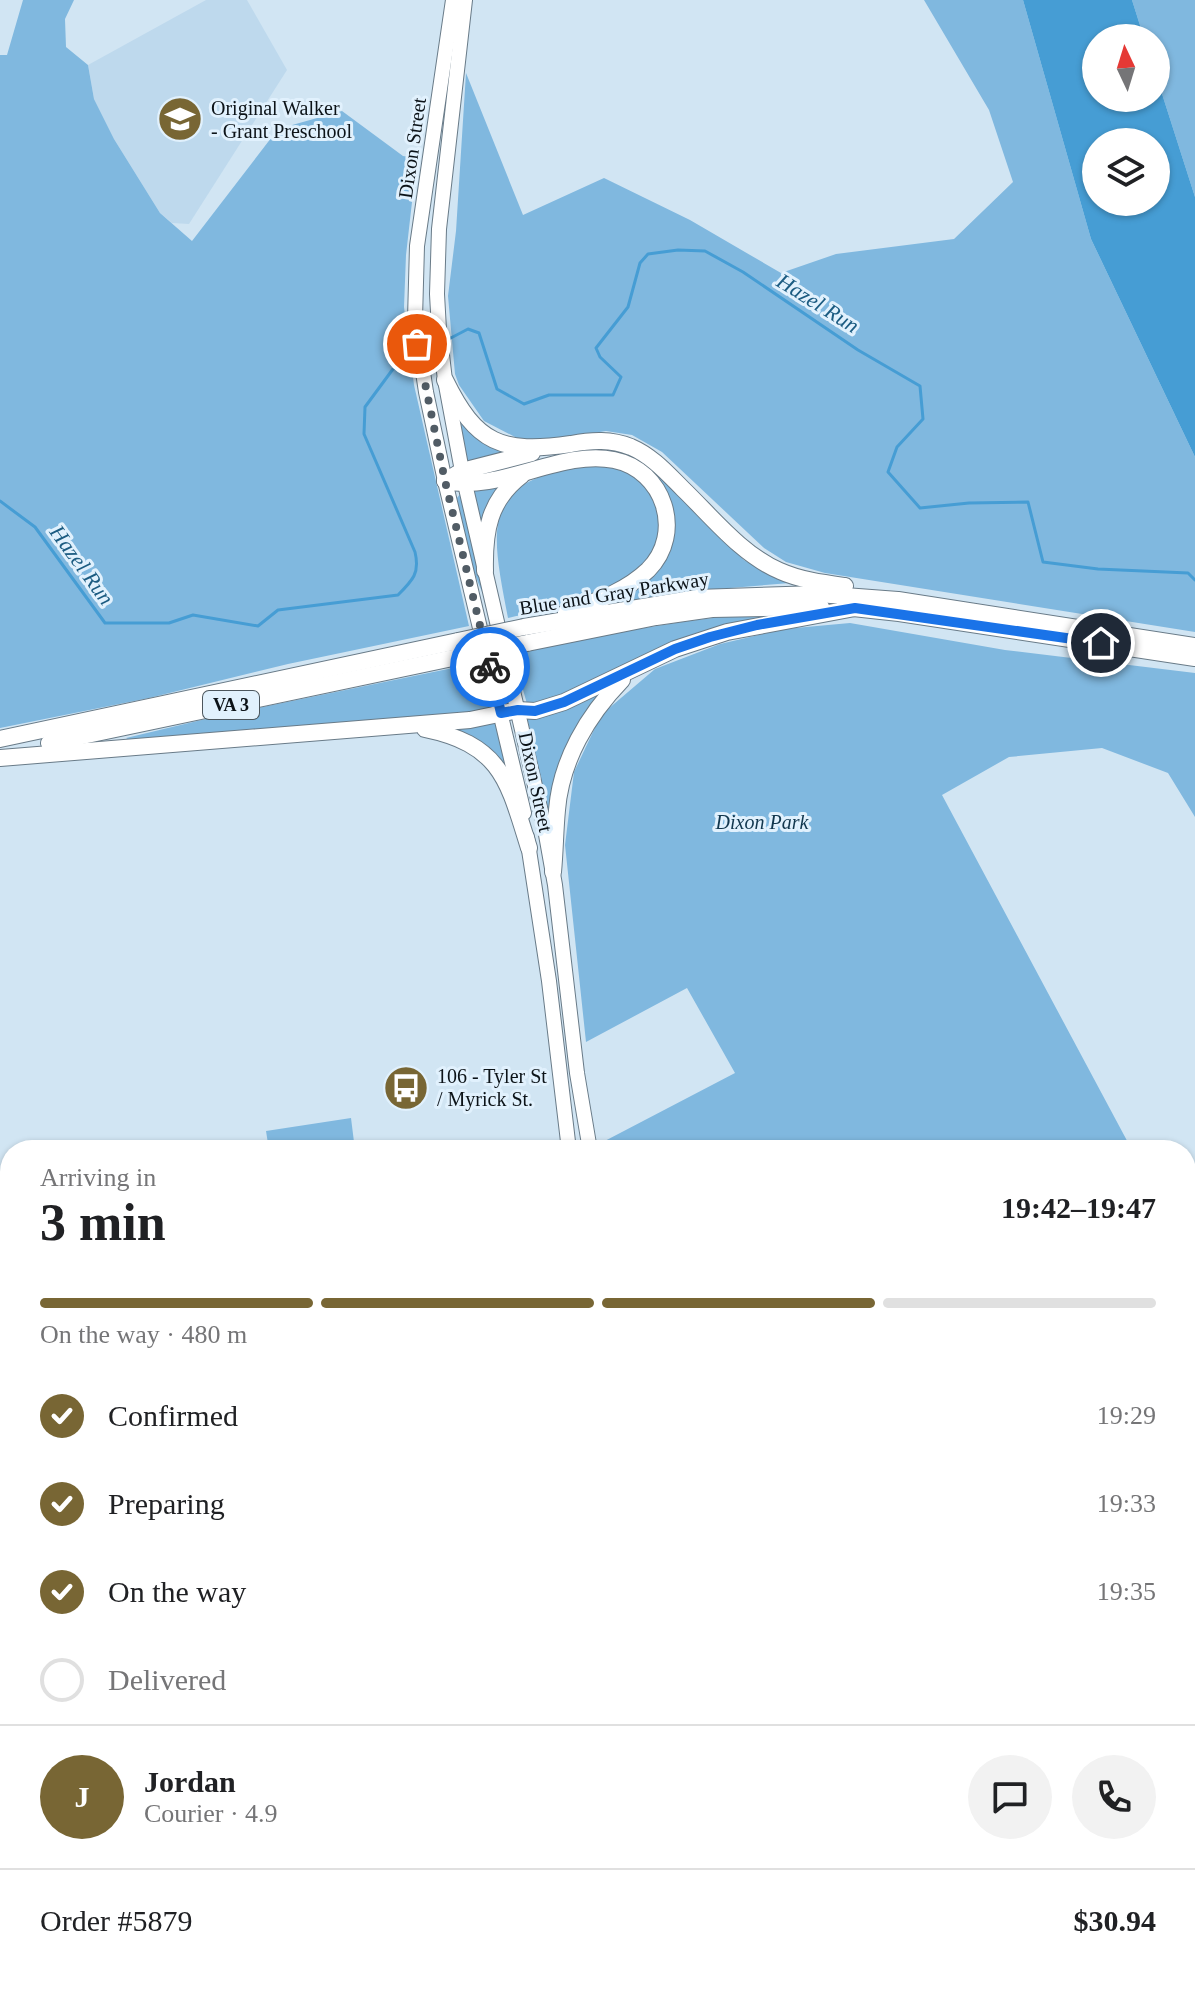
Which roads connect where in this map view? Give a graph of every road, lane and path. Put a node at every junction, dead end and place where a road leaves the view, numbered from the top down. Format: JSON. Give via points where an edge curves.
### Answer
{"nodes":[{"id":1,"x":453,"y":0,"type":"edge"},
{"id":2,"x":466,"y":0,"type":"edge"},
{"id":3,"x":445,"y":380,"type":"junction"},
{"id":4,"x":556,"y":446,"type":"junction"},
{"id":5,"x":527,"y":472,"type":"junction"},
{"id":6,"x":464,"y":478,"type":"junction"},
{"id":7,"x":445,"y":481,"type":"junction"},
{"id":8,"x":485,"y":571,"type":"junction"},
{"id":9,"x":929,"y":605,"type":"junction"},
{"id":10,"x":855,"y":608,"type":"junction"},
{"id":11,"x":525,"y":635,"type":"junction"},
{"id":12,"x":1155,"y":645,"type":"junction"},
{"id":13,"x":1195,"y":646,"type":"edge"},
{"id":14,"x":460,"y":648,"type":"junction"},
{"id":15,"x":1195,"y":658,"type":"edge"},
{"id":16,"x":636,"y":668,"type":"junction"},
{"id":17,"x":518,"y":710,"type":"junction"},
{"id":18,"x":501,"y":713,"type":"junction"},
{"id":19,"x":396,"y":726,"type":"junction"},
{"id":20,"x":0,"y":739,"type":"edge"},
{"id":21,"x":0,"y":756,"type":"edge"},
{"id":22,"x":529,"y":848,"type":"junction"},
{"id":23,"x":553,"y":872,"type":"junction"},
{"id":24,"x":568,"y":1140,"type":"edge"},
{"id":25,"x":588,"y":1140,"type":"edge"}],
"edges":[{"from":1,"to":7,"type":"main road","name":"Dixon Street","via":[[417,246],[415,319]]},
{"from":2,"to":3,"type":"main road","name":"Dixon Street","via":[[439,229],[437,303]]},
{"from":3,"to":4,"type":"highway","via":[[457,405],[498,443],[523,449]]},
{"from":3,"to":6,"type":"main road","name":"Dixon Street"},
{"from":4,"to":6,"type":"highway"},
{"from":4,"to":9,"type":"highway","via":[[596,440],[627,445],[650,458],[764,563],[795,576]]},
{"from":5,"to":6,"type":"highway"},
{"from":5,"to":8,"type":"highway","via":[[503,492],[490,514]]},
{"from":5,"to":11,"type":"highway","via":[[588,459],[626,463],[654,484],[666,518],[659,555],[636,580]]},
{"from":6,"to":7,"type":"highway"},
{"from":6,"to":8,"type":"main road","name":"Dixon Street"},
{"from":7,"to":18,"type":"main road","name":"Dixon Street"},
{"from":8,"to":17,"type":"main road","name":"Dixon Street"},
{"from":9,"to":11,"type":"highway","name":"Blue and Gray Parkway","number":"VA 3","via":[[818,594],[732,595],[655,604]]},
{"from":9,"to":12,"type":"highway","name":"Blue and Gray Parkway","number":"VA 3"},
{"from":10,"to":11,"type":"highway","name":"Blue and Gray Parkway","number":"VA 3","via":[[712,609]]},
{"from":10,"to":12,"type":"highway","name":"Blue and Gray Parkway","number":"VA 3"},
{"from":10,"to":16,"type":"highway","via":[[727,632]]},
{"from":11,"to":14,"type":"highway","name":"Blue and Gray Parkway","number":"VA 3","bridge":true},
{"from":12,"to":13,"type":"highway","name":"Blue and Gray Parkway","number":"VA 3"},
{"from":12,"to":15,"type":"highway","name":"Blue and Gray Parkway","number":"VA 3"},
{"from":14,"to":20,"type":"highway","name":"Blue and Gray Parkway","number":"VA 3"},
{"from":14,"to":21,"type":"highway","name":"Blue and Gray Parkway","number":"VA 3"},
{"from":16,"to":17,"type":"highway","via":[[564,702]]},
{"from":16,"to":23,"type":"highway","via":[[596,710],[569,760],[557,810]]},
{"from":17,"to":18,"type":"highway"},
{"from":17,"to":23,"type":"main road","name":"Dixon Street"},
{"from":18,"to":19,"type":"highway"},
{"from":18,"to":22,"type":"main road","name":"Dixon Street"},
{"from":19,"to":21,"type":"highway"},
{"from":19,"to":22,"type":"highway","via":[[445,734],[486,755],[508,784]]},
{"from":22,"to":24,"type":"main road","name":"Dixon Street"},
{"from":23,"to":25,"type":"main road","name":"Dixon Street"}]}
